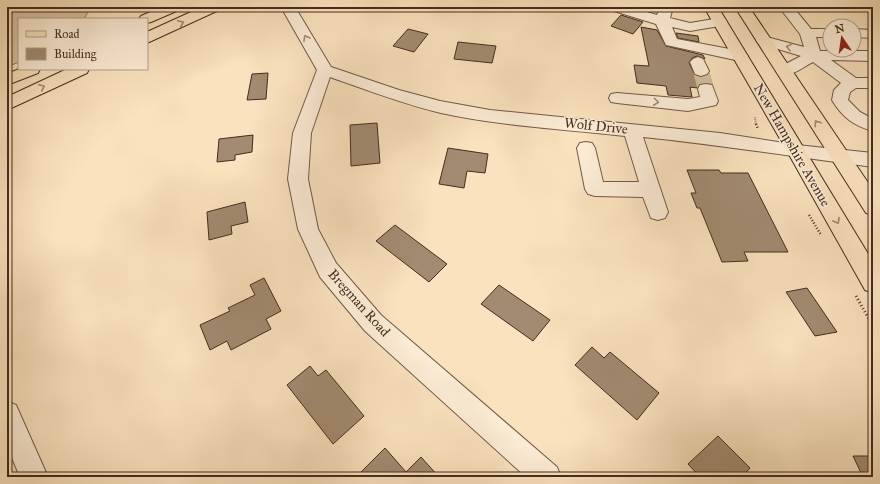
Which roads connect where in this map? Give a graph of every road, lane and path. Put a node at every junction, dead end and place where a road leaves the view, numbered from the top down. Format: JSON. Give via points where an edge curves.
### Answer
{"nodes":[{"id":1,"x":174,"y":7,"type":"edge"},
{"id":2,"x":214,"y":7,"type":"edge"},
{"id":3,"x":288,"y":7,"type":"edge"},
{"id":4,"x":621,"y":7,"type":"edge"},
{"id":5,"x":711,"y":7,"type":"edge"},
{"id":6,"x":742,"y":7,"type":"edge"},
{"id":7,"x":786,"y":7,"type":"edge"},
{"id":8,"x":664,"y":14,"type":"edge"},
{"id":9,"x":148,"y":18,"type":"edge"},
{"id":10,"x":720,"y":22,"type":"junction"},
{"id":11,"x":806,"y":33,"type":"junction"},
{"id":12,"x":822,"y":33,"type":"edge"},
{"id":13,"x":862,"y":34,"type":"edge"},
{"id":14,"x":873,"y":34,"type":"edge"},
{"id":15,"x":148,"y":38,"type":"edge"},
{"id":16,"x":763,"y":40,"type":"junction"},
{"id":17,"x":814,"y":55,"type":"junction"},
{"id":18,"x":740,"y":56,"type":"junction"},
{"id":19,"x":873,"y":56,"type":"edge"},
{"id":20,"x":30,"y":70,"type":"edge"},
{"id":21,"x":79,"y":70,"type":"edge"},
{"id":22,"x":325,"y":70,"type":"junction"},
{"id":23,"x":784,"y":71,"type":"junction"},
{"id":24,"x":7,"y":80,"type":"edge"},
{"id":25,"x":852,"y":83,"type":"junction"},
{"id":26,"x":873,"y":83,"type":"edge"},
{"id":27,"x":706,"y":88,"type":"tunnel mouth"},
{"id":28,"x":617,"y":98,"type":"dead end"},
{"id":29,"x":7,"y":104,"type":"edge"},
{"id":30,"x":873,"y":125,"type":"edge"},
{"id":31,"x":632,"y":130,"type":"junction"},
{"id":32,"x":586,"y":148,"type":"dead end"},
{"id":33,"x":797,"y":151,"type":"junction"},
{"id":34,"x":839,"y":155,"type":"junction"},
{"id":35,"x":873,"y":160,"type":"edge"},
{"id":36,"x":651,"y":190,"type":"junction"},
{"id":37,"x":873,"y":207,"type":"edge"},
{"id":38,"x":658,"y":212,"type":"dead end"},
{"id":39,"x":873,"y":283,"type":"edge"},
{"id":40,"x":7,"y":414,"type":"edge"},
{"id":41,"x":34,"y":477,"type":"edge"},
{"id":42,"x":548,"y":477,"type":"edge"}],
"edges":[{"from":1,"to":9,"type":"main road"},
{"from":15,"to":2,"type":"main road","one_way":true},
{"from":22,"to":3,"type":"street","one_way":true},
{"from":4,"to":8,"type":"street","via":[[619,8]]},
{"from":5,"to":10,"type":"main road","name":"New Hampshire Avenue"},
{"from":6,"to":16,"type":"main road"},
{"from":7,"to":11,"type":"street"},
{"from":8,"to":10,"type":"street","via":[[690,27]]},
{"from":8,"to":18,"type":"street","via":[[671,42]]},
{"from":10,"to":18,"type":"main road","name":"New Hampshire Avenue"},
{"from":11,"to":12,"type":"street"},
{"from":11,"to":17,"type":"street"},
{"from":13,"to":14,"type":"street"},
{"from":17,"to":16,"type":"street","one_way":true},
{"from":16,"to":23,"type":"main road"},
{"from":17,"to":19,"type":"street"},
{"from":17,"to":23,"type":"street"},
{"from":17,"to":25,"type":"street"},
{"from":18,"to":33,"type":"main road","name":"New Hampshire Avenue"},
{"from":20,"to":24,"type":"main road"},
{"from":29,"to":21,"type":"main road","one_way":true},
{"from":22,"to":31,"type":"street","name":"Wolf Drive","via":[[393,94],[447,108],[490,116]]},
{"from":22,"to":42,"type":"street","name":"Bregman Road","via":[[302,133],[298,178],[308,228],[328,270],[373,323]]},
{"from":34,"to":23,"type":"main road","one_way":true},
{"from":25,"to":26,"type":"street"},
{"from":25,"to":30,"type":"street","via":[[842,90],[840,100],[846,110],[859,120]]},
{"from":28,"to":27,"type":"street","one_way":true,"via":[[688,105],[710,101]]},
{"from":31,"to":33,"type":"street","name":"Wolf Drive","via":[[720,138]]},
{"from":31,"to":36,"type":"street"},
{"from":32,"to":36,"type":"street","via":[[595,189]]},
{"from":33,"to":34,"type":"street","name":"Wolf Drive"},
{"from":33,"to":39,"type":"main road","name":"New Hampshire Avenue","one_way":true},
{"from":34,"to":35,"type":"street","name":"Wolf Drive"},
{"from":34,"to":37,"type":"main road"},
{"from":36,"to":38,"type":"street"},
{"from":40,"to":41,"type":"street"}]}
